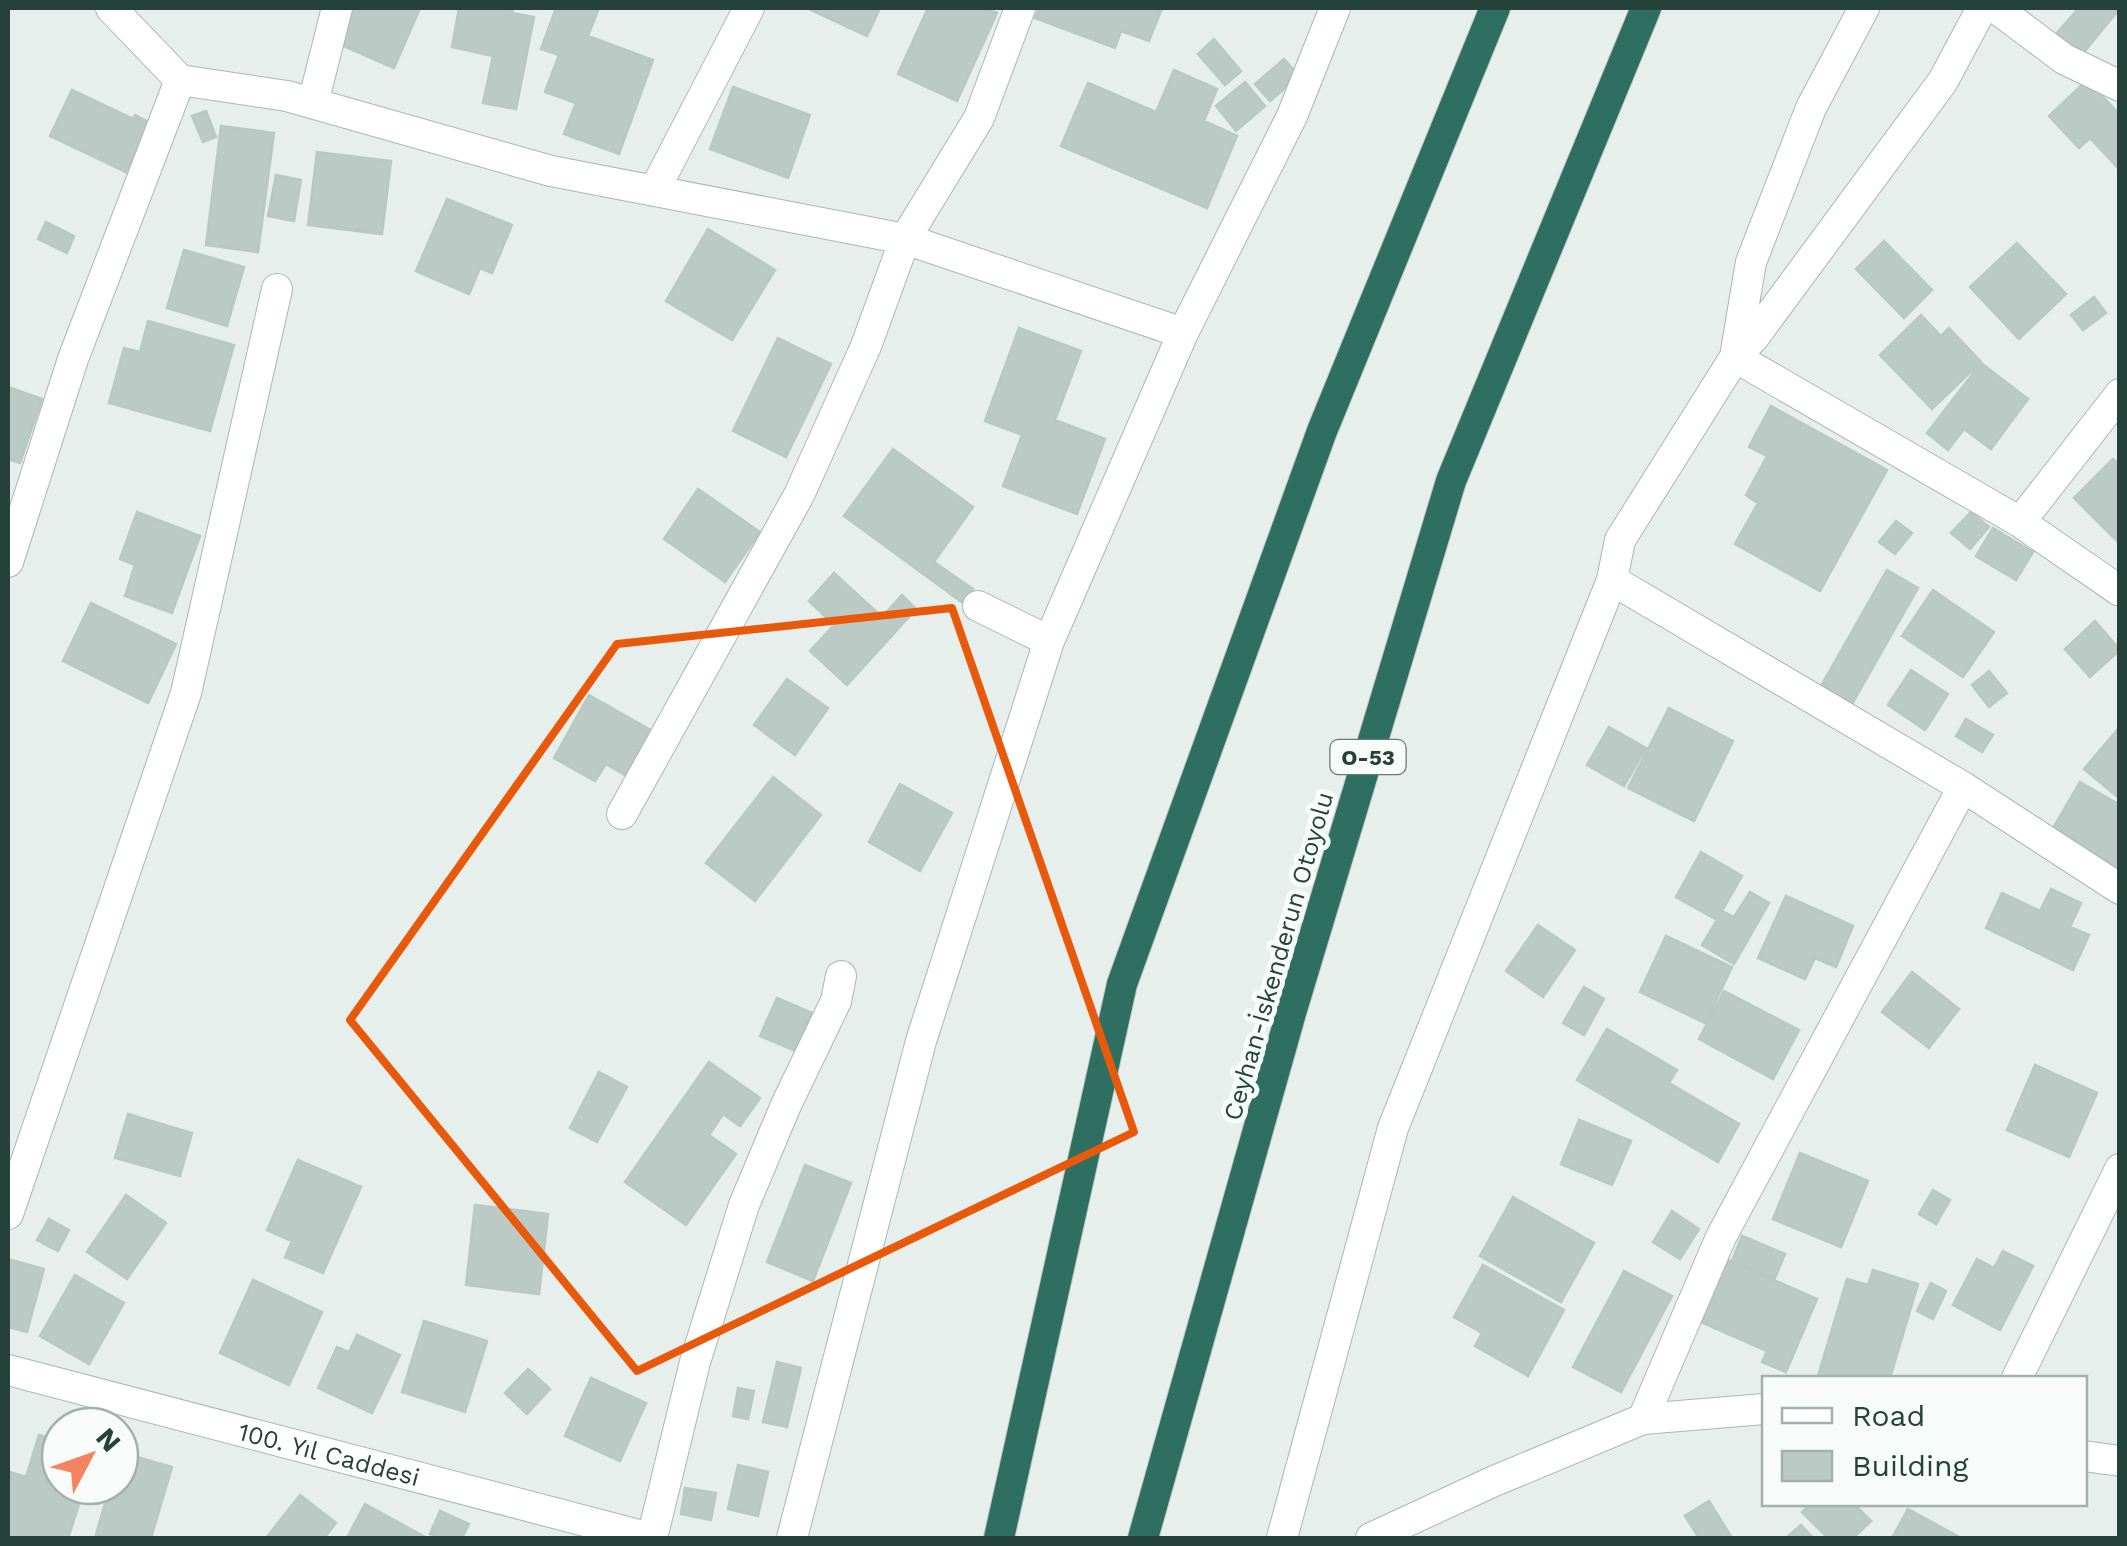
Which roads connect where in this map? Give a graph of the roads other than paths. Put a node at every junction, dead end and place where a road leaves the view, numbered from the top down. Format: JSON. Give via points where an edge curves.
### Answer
{"nodes":[{"id":1,"x":111,"y":8,"type":"edge"},
{"id":2,"x":337,"y":8,"type":"edge"},
{"id":3,"x":749,"y":8,"type":"edge"},
{"id":4,"x":1020,"y":8,"type":"edge"},
{"id":5,"x":1335,"y":8,"type":"edge"},
{"id":6,"x":1474,"y":8,"type":"edge"},
{"id":7,"x":1495,"y":8,"type":"edge"},
{"id":8,"x":1646,"y":8,"type":"edge"},
{"id":9,"x":1864,"y":8,"type":"edge"},
{"id":10,"x":1982,"y":8,"type":"edge"},
{"id":11,"x":1996,"y":8,"type":"edge"},
{"id":12,"x":180,"y":80,"type":"junction"},
{"id":13,"x":2120,"y":86,"type":"edge"},
{"id":14,"x":312,"y":103,"type":"junction"},
{"id":15,"x":654,"y":191,"type":"junction"},
{"id":16,"x":905,"y":240,"type":"junction"},
{"id":17,"x":277,"y":289,"type":"dead end"},
{"id":18,"x":1183,"y":333,"type":"junction"},
{"id":19,"x":1735,"y":358,"type":"junction"},
{"id":20,"x":2120,"y":394,"type":"edge"},
{"id":21,"x":1322,"y":431,"type":"junction"},
{"id":22,"x":2020,"y":522,"type":"junction"},
{"id":23,"x":8,"y":562,"type":"edge"},
{"id":24,"x":1612,"y":580,"type":"junction"},
{"id":25,"x":2120,"y":592,"type":"edge"},
{"id":26,"x":978,"y":606,"type":"dead end"},
{"id":27,"x":1048,"y":641,"type":"junction"},
{"id":28,"x":1963,"y":786,"type":"junction"},
{"id":29,"x":622,"y":814,"type":"dead end"},
{"id":30,"x":2120,"y":888,"type":"edge"},
{"id":31,"x":841,"y":976,"type":"dead end"},
{"id":32,"x":2120,"y":1169,"type":"edge"},
{"id":33,"x":8,"y":1214,"type":"edge"},
{"id":34,"x":8,"y":1370,"type":"edge"},
{"id":35,"x":2018,"y":1376,"type":"edge"},
{"id":36,"x":1762,"y":1409,"type":"edge"},
{"id":37,"x":1643,"y":1419,"type":"junction"},
{"id":38,"x":2087,"y":1456,"type":"edge"},
{"id":39,"x":2120,"y":1462,"type":"edge"},
{"id":40,"x":1144,"y":1533,"type":"edge"},
{"id":41,"x":651,"y":1538,"type":"edge"},
{"id":42,"x":792,"y":1538,"type":"edge"},
{"id":43,"x":999,"y":1538,"type":"edge"},
{"id":44,"x":1282,"y":1538,"type":"edge"},
{"id":45,"x":1371,"y":1538,"type":"edge"}],
"edges":[{"from":1,"to":12,"type":"street"},
{"from":2,"to":14,"type":"street"},
{"from":3,"to":15,"type":"street"},
{"from":4,"to":16,"type":"street","via":[[980,118]]},
{"from":5,"to":18,"type":"street","via":[[1292,116]]},
{"from":6,"to":21,"type":"highway"},
{"from":7,"to":21,"type":"highway"},
{"from":8,"to":40,"type":"highway","name":"Ceyhan-İskenderun Otoyolu","number":"O-53","via":[[1451,482]]},
{"from":9,"to":19,"type":"street","via":[[1811,108],[1751,262]]},
{"from":10,"to":19,"type":"street","via":[[1943,80]]},
{"from":11,"to":13,"type":"street","via":[[2064,59]]},
{"from":12,"to":14,"type":"street"},
{"from":12,"to":23,"type":"street","via":[[72,360]]},
{"from":14,"to":15,"type":"street","via":[[551,172]]},
{"from":15,"to":16,"type":"street"},
{"from":16,"to":18,"type":"street"},
{"from":16,"to":29,"type":"street","via":[[866,346],[798,495]]},
{"from":17,"to":33,"type":"street","via":[[186,693]]},
{"from":18,"to":27,"type":"street"},
{"from":19,"to":22,"type":"street"},
{"from":19,"to":24,"type":"street","via":[[1620,540]]},
{"from":20,"to":22,"type":"street"},
{"from":21,"to":43,"type":"highway","via":[[1122,984]]},
{"from":22,"to":25,"type":"street"},
{"from":24,"to":28,"type":"street"},
{"from":24,"to":44,"type":"street","via":[[1393,1128]]},
{"from":26,"to":27,"type":"street"},
{"from":27,"to":42,"type":"street","via":[[921,1041]]},
{"from":28,"to":30,"type":"street"},
{"from":28,"to":37,"type":"street","via":[[1721,1237]]},
{"from":31,"to":41,"type":"street","via":[[836,1001],[744,1205],[694,1362]]},
{"from":32,"to":35,"type":"street"},
{"from":34,"to":41,"type":"street","name":"100. Yıl Caddesi"},
{"from":36,"to":37,"type":"street"},
{"from":37,"to":45,"type":"street"},
{"from":38,"to":39,"type":"street"}]}
